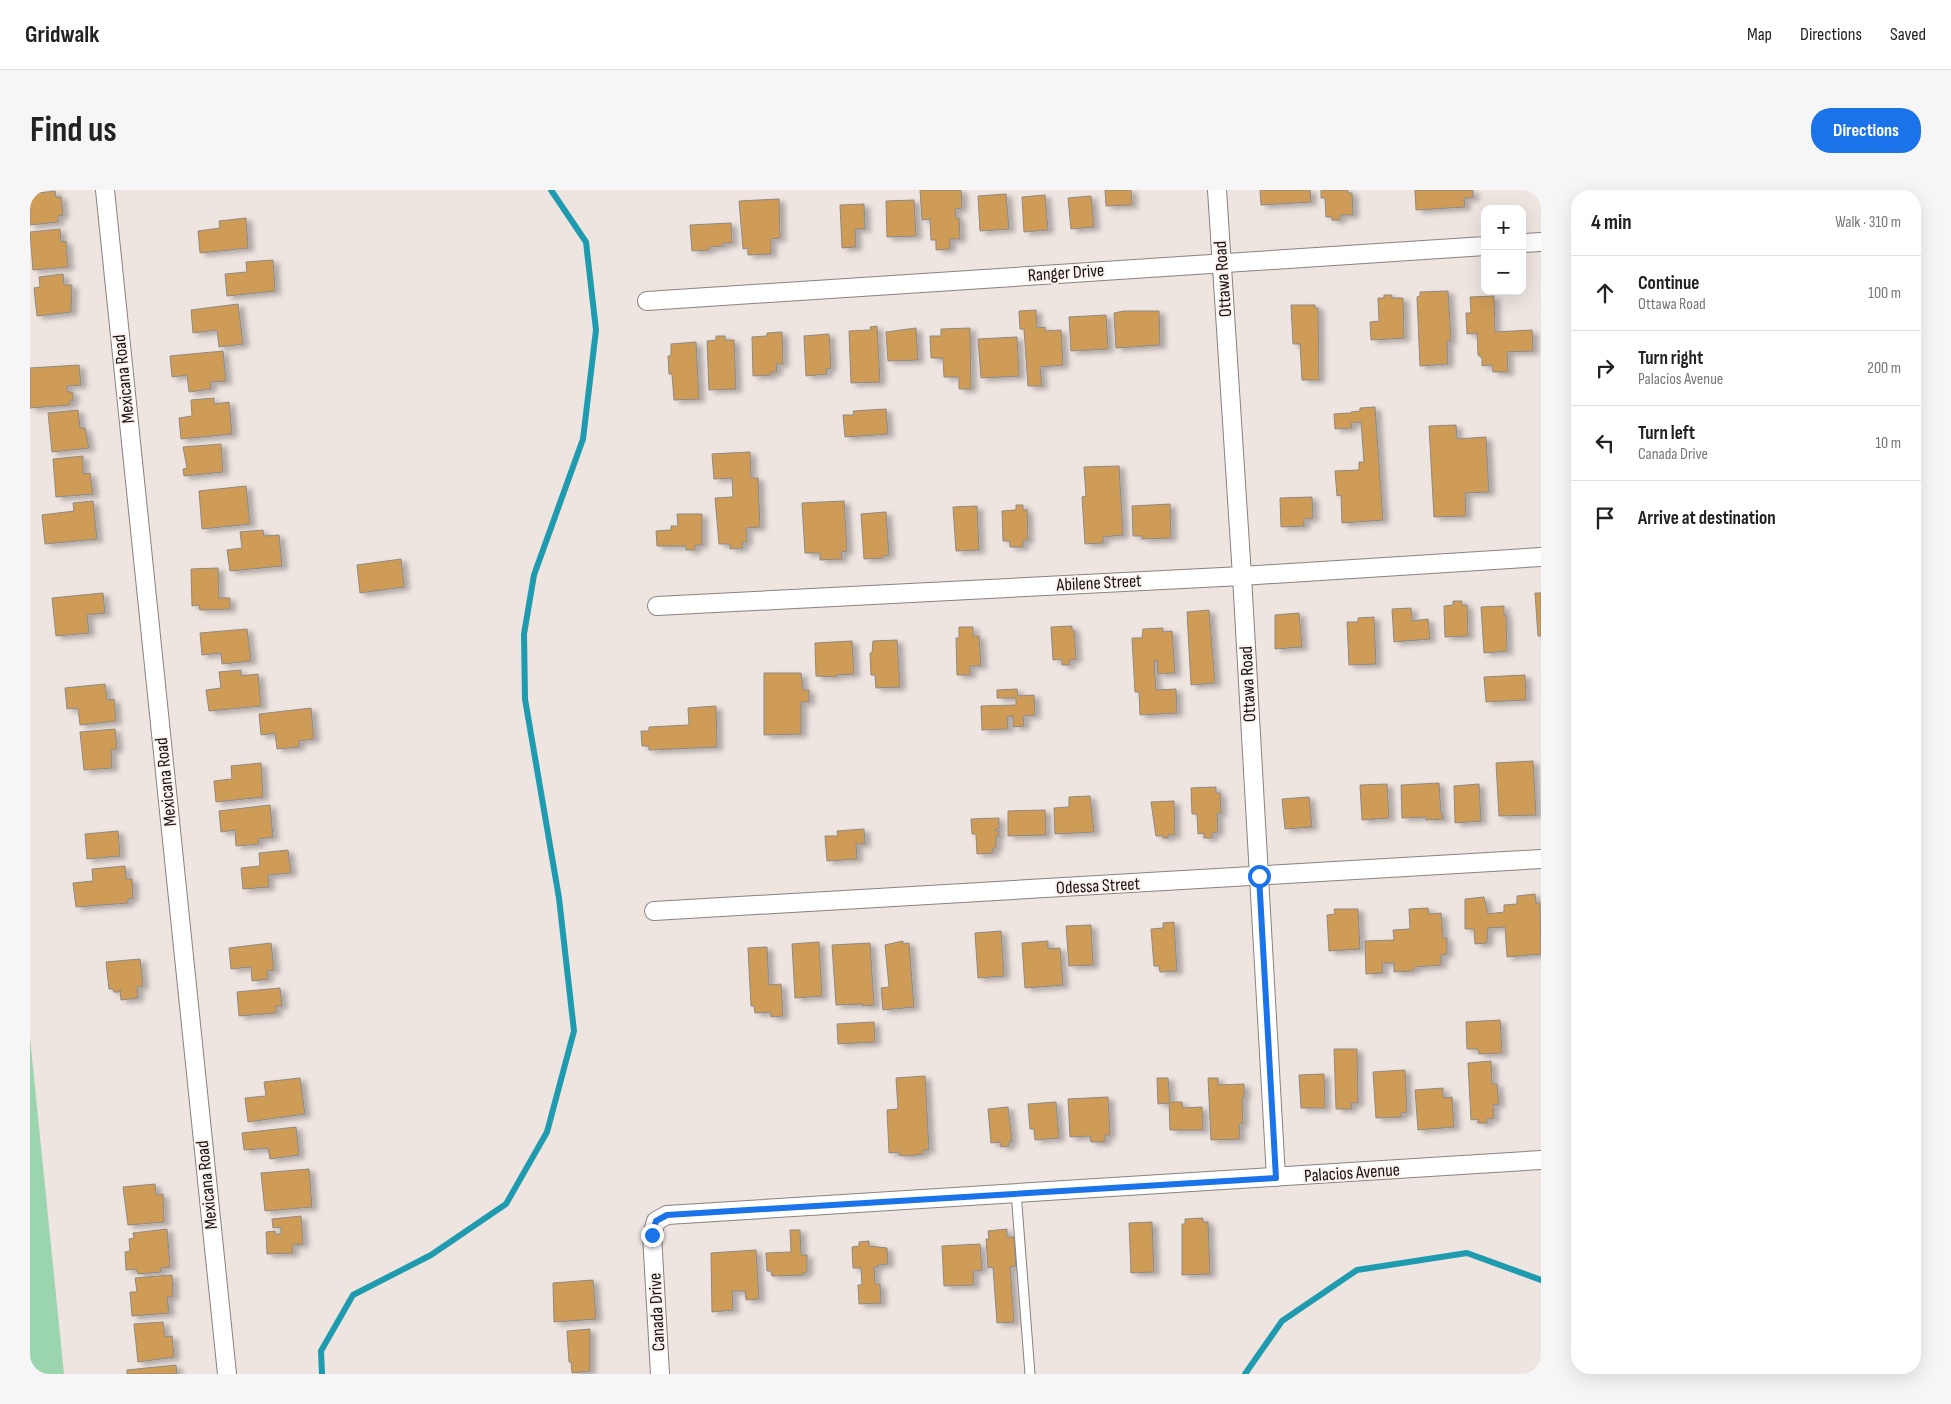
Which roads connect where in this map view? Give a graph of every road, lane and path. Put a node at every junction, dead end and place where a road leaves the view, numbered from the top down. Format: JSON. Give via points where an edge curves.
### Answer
{"nodes":[{"id":1,"x":104,"y":190,"type":"edge"},
{"id":2,"x":1217,"y":190,"type":"edge"},
{"id":3,"x":1541,"y":242,"type":"edge"},
{"id":4,"x":1526,"y":243,"type":"edge"},
{"id":5,"x":1481,"y":246,"type":"edge"},
{"id":6,"x":1222,"y":263,"type":"junction"},
{"id":7,"x":647,"y":301,"type":"dead end"},
{"id":8,"x":1541,"y":557,"type":"edge"},
{"id":9,"x":1242,"y":576,"type":"junction"},
{"id":10,"x":657,"y":606,"type":"dead end"},
{"id":11,"x":1541,"y":859,"type":"edge"},
{"id":12,"x":1259,"y":876,"type":"junction"},
{"id":13,"x":654,"y":911,"type":"dead end"},
{"id":14,"x":1541,"y":1160,"type":"edge"},
{"id":15,"x":1276,"y":1178,"type":"junction"},
{"id":16,"x":1016,"y":1192,"type":"junction"},
{"id":17,"x":656,"y":1221,"type":"joint"},
{"id":18,"x":227,"y":1374,"type":"edge"},
{"id":19,"x":660,"y":1374,"type":"edge"},
{"id":20,"x":1030,"y":1374,"type":"edge"}],
"edges":[{"from":1,"to":18,"type":"street","name":"Mexicana Road"},
{"from":2,"to":6,"type":"street","name":"Ottawa Road"},
{"from":3,"to":4,"type":"street"},
{"from":5,"to":6,"type":"street","name":"Ranger Drive"},
{"from":6,"to":7,"type":"street","name":"Ranger Drive"},
{"from":6,"to":9,"type":"street","name":"Ottawa Road"},
{"from":8,"to":9,"type":"street","name":"Abilene Street"},
{"from":9,"to":10,"type":"street","name":"Abilene Street"},
{"from":9,"to":12,"type":"street","name":"Ottawa Road"},
{"from":11,"to":12,"type":"street","name":"Odessa Street"},
{"from":12,"to":13,"type":"street","name":"Odessa Street"},
{"from":12,"to":15,"type":"street","name":"Ottawa Road"},
{"from":14,"to":15,"type":"street","name":"Palacios Avenue"},
{"from":15,"to":16,"type":"street","name":"Palacios Avenue"},
{"from":16,"to":17,"type":"street","name":"Palacios Avenue","via":[[667,1215]]},
{"from":16,"to":20,"type":"lane"},
{"from":17,"to":19,"type":"street","name":"Canada Drive","via":[[652,1235]]}]}
